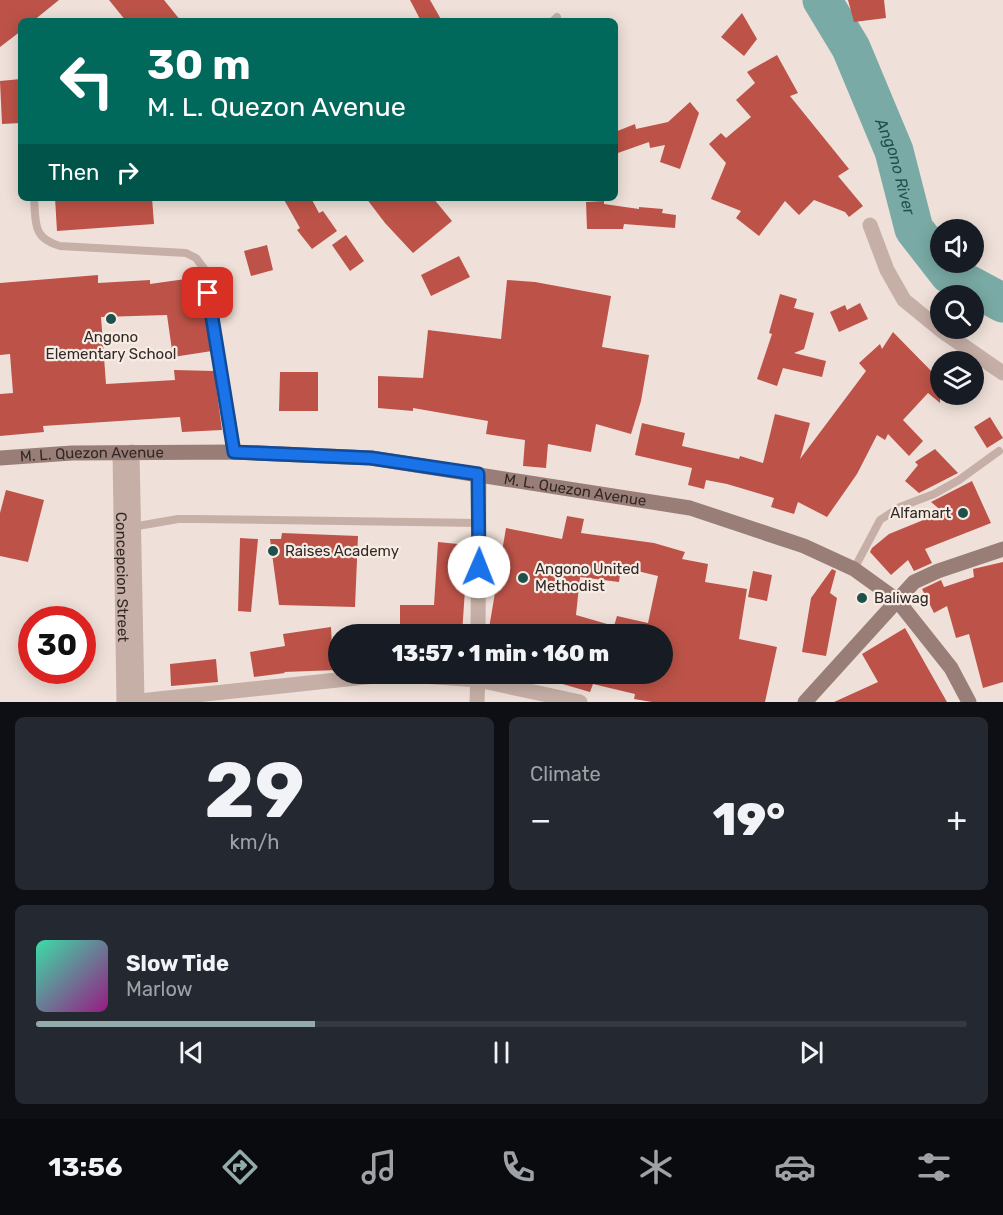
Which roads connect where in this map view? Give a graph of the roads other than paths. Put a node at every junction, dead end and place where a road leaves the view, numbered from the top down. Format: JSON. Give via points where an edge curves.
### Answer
{"nodes":[{"id":1,"x":34,"y":201,"type":"edge"},
{"id":2,"x":870,"y":225,"type":"dead end"},
{"id":3,"x":1003,"y":373,"type":"edge"},
{"id":4,"x":999,"y":451,"type":"dead end"},
{"id":5,"x":126,"y":452,"type":"junction"},
{"id":6,"x":234,"y":452,"type":"junction"},
{"id":7,"x":0,"y":458,"type":"edge"},
{"id":8,"x":478,"y":474,"type":"junction"},
{"id":9,"x":480,"y":523,"type":"junction"},
{"id":10,"x":128,"y":528,"type":"junction"},
{"id":11,"x":1003,"y":549,"type":"edge"},
{"id":12,"x":854,"y":569,"type":"junction"},
{"id":13,"x":897,"y":600,"type":"junction"},
{"id":14,"x":478,"y":624,"type":"edge"},
{"id":15,"x":328,"y":681,"type":"edge"},
{"id":16,"x":478,"y":684,"type":"edge"},
{"id":17,"x":507,"y":684,"type":"edge"},
{"id":18,"x":130,"y":702,"type":"edge"},
{"id":19,"x":477,"y":702,"type":"edge"},
{"id":20,"x":580,"y":702,"type":"edge"},
{"id":21,"x":805,"y":702,"type":"edge"},
{"id":22,"x":969,"y":702,"type":"edge"}],
"edges":[{"from":1,"to":6,"type":"lane","via":[[37,225],[47,243],[186,253],[196,258],[205,270]]},
{"from":2,"to":3,"type":"street","via":[[887,270],[904,300]]},
{"from":4,"to":12,"type":"lane","via":[[959,480],[880,520]]},
{"from":5,"to":6,"type":"main road","name":"M. L. Quezon Avenue"},
{"from":5,"to":7,"type":"main road","name":"M. L. Quezon Avenue"},
{"from":5,"to":10,"type":"street","name":"Concepcion Street"},
{"from":6,"to":8,"type":"main road","name":"M. L. Quezon Avenue","via":[[371,458]]},
{"from":8,"to":9,"type":"street"},
{"from":8,"to":12,"type":"main road","name":"M. L. Quezon Avenue","via":[[690,508],[804,546]]},
{"from":9,"to":10,"type":"lane","via":[[178,519]]},
{"from":9,"to":14,"type":"street"},
{"from":10,"to":18,"type":"street","name":"Concepcion Street"},
{"from":11,"to":13,"type":"main road","via":[[914,582]]},
{"from":12,"to":13,"type":"main road","name":"M. L. Quezon Avenue"},
{"from":13,"to":21,"type":"main road"},
{"from":13,"to":22,"type":"main road","name":"M. L. Quezon Avenue","via":[[951,668]]},
{"from":15,"to":18,"type":"street"},
{"from":16,"to":19,"type":"street"},
{"from":17,"to":20,"type":"street"}]}
